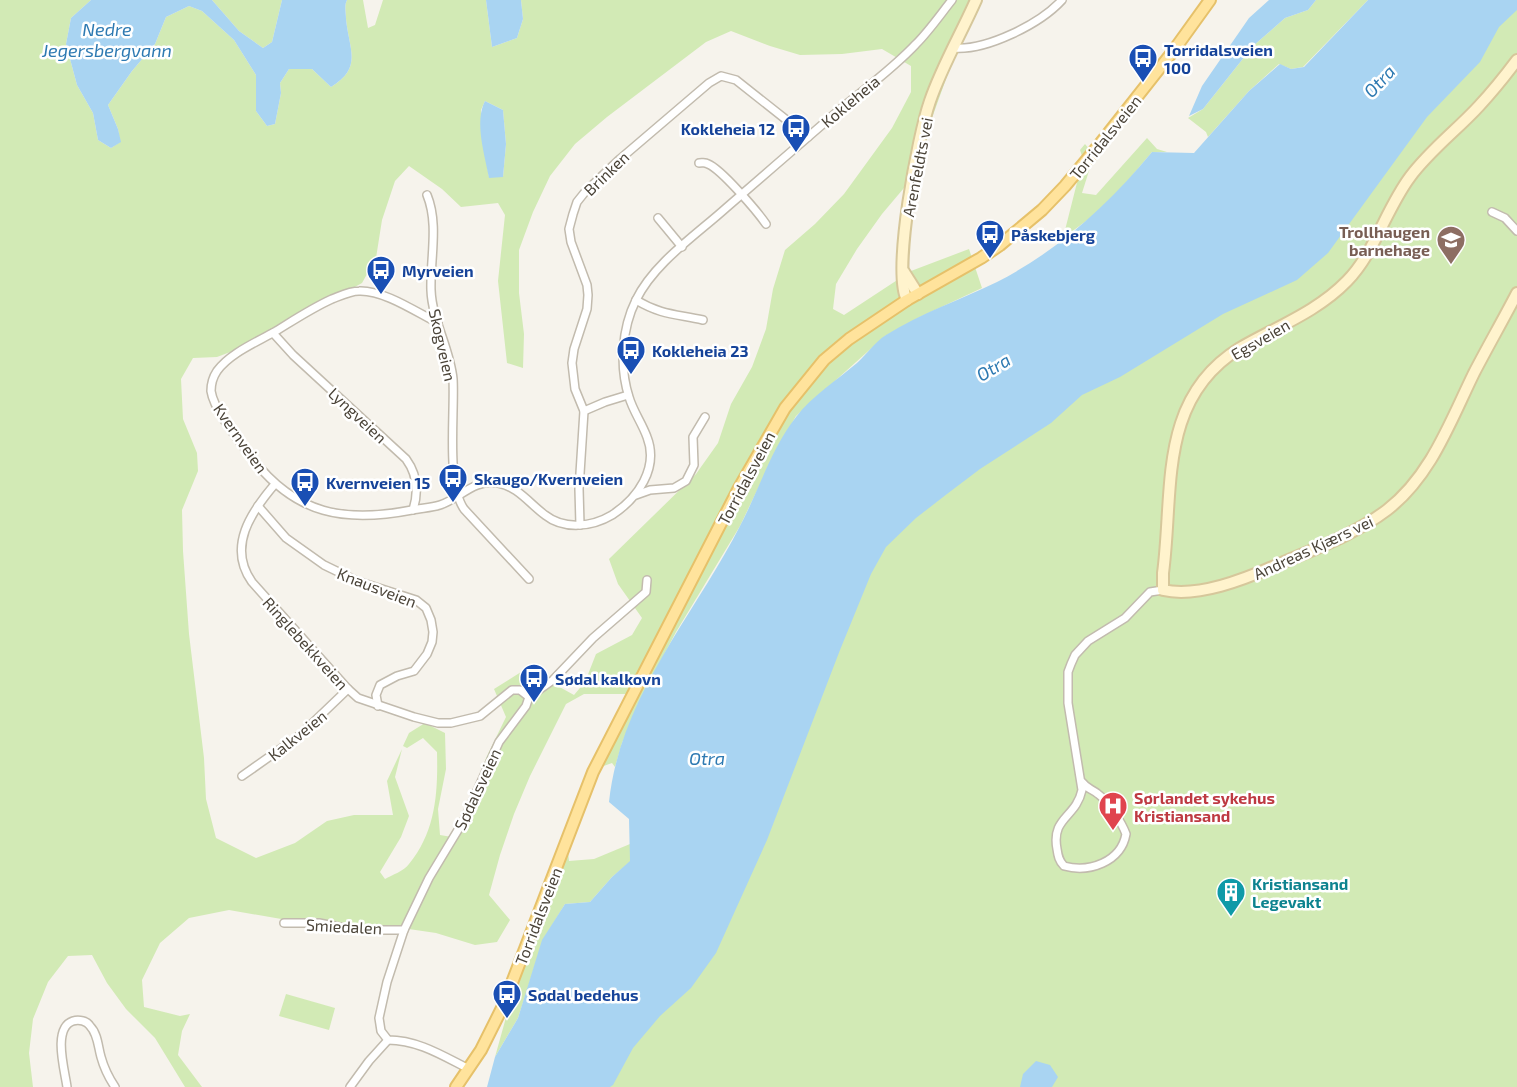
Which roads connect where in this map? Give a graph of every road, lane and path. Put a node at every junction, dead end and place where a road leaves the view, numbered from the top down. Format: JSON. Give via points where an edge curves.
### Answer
{"nodes":[{"id":1,"x":952,"y":0,"type":"edge"},
{"id":2,"x":976,"y":0,"type":"edge"},
{"id":3,"x":1062,"y":0,"type":"edge"},
{"id":4,"x":1210,"y":0,"type":"edge"},
{"id":5,"x":953,"y":48,"type":"junction"},
{"id":6,"x":1517,"y":60,"type":"edge"},
{"id":7,"x":808,"y":137,"type":"junction"},
{"id":8,"x":699,"y":163,"type":"dead end"},
{"id":9,"x":427,"y":195,"type":"dead end"},
{"id":10,"x":741,"y":195,"type":"junction"},
{"id":11,"x":1492,"y":212,"type":"dead end"},
{"id":12,"x":658,"y":218,"type":"dead end"},
{"id":13,"x":766,"y":224,"type":"dead end"},
{"id":14,"x":1517,"y":231,"type":"edge"},
{"id":15,"x":682,"y":247,"type":"junction"},
{"id":16,"x":904,"y":272,"type":"junction"},
{"id":17,"x":1517,"y":293,"type":"edge"},
{"id":18,"x":918,"y":294,"type":"junction"},
{"id":19,"x":636,"y":300,"type":"junction"},
{"id":20,"x":907,"y":300,"type":"junction"},
{"id":21,"x":703,"y":320,"type":"dead end"},
{"id":22,"x":438,"y":323,"type":"junction"},
{"id":23,"x":273,"y":333,"type":"junction"},
{"id":24,"x":628,"y":395,"type":"junction"},
{"id":25,"x":584,"y":411,"type":"junction"},
{"id":26,"x":705,"y":417,"type":"dead end"},
{"id":27,"x":275,"y":484,"type":"junction"},
{"id":28,"x":636,"y":495,"type":"junction"},
{"id":29,"x":457,"y":496,"type":"junction"},
{"id":30,"x":258,"y":506,"type":"junction"},
{"id":31,"x":413,"y":510,"type":"junction"},
{"id":32,"x":580,"y":525,"type":"junction"},
{"id":33,"x":529,"y":579,"type":"dead end"},
{"id":34,"x":646,"y":580,"type":"dead end"},
{"id":35,"x":1163,"y":590,"type":"junction"},
{"id":36,"x":348,"y":689,"type":"junction"},
{"id":37,"x":529,"y":697,"type":"junction"},
{"id":38,"x":378,"y":706,"type":"junction"},
{"id":39,"x":242,"y":776,"type":"dead end"},
{"id":40,"x":1082,"y":782,"type":"junction"},
{"id":41,"x":284,"y":923,"type":"dead end"},
{"id":42,"x":404,"y":930,"type":"junction"},
{"id":43,"x":388,"y":1040,"type":"junction"},
{"id":44,"x":469,"y":1069,"type":"junction"},
{"id":45,"x":67,"y":1087,"type":"edge"},
{"id":46,"x":115,"y":1087,"type":"edge"},
{"id":47,"x":350,"y":1087,"type":"edge"},
{"id":48,"x":456,"y":1087,"type":"edge"}],
"edges":[{"from":1,"to":7,"type":"street","name":"Kokleheia","via":[[914,46]]},
{"from":2,"to":5,"type":"street","name":"Arenfeldts vei"},
{"from":3,"to":5,"type":"street","via":[[1021,29],[970,48]]},
{"from":4,"to":18,"type":"main road","name":"Torridalsveien","via":[[1058,194],[1000,245]]},
{"from":5,"to":16,"type":"street","name":"Arenfeldts vei","via":[[930,101],[919,140],[903,242]]},
{"from":6,"to":35,"type":"street","name":"Egsveien","via":[[1480,105],[1410,177],[1348,280],[1322,303],[1237,350],[1201,383],[1178,428],[1173,449]]},
{"from":7,"to":10,"type":"street","name":"Kokleheia"},
{"from":7,"to":25,"type":"street","name":"Brinken","via":[[735,80],[721,76],[639,142],[580,197],[569,229],[588,295],[572,363],[574,389]]},
{"from":8,"to":10,"type":"street","via":[[718,170]]},
{"from":9,"to":22,"type":"street","name":"Skogveien","via":[[433,215],[431,296]]},
{"from":10,"to":13,"type":"street"},
{"from":10,"to":15,"type":"street","name":"Kokleheia"},
{"from":11,"to":14,"type":"street","via":[[1505,218]]},
{"from":12,"to":15,"type":"street"},
{"from":15,"to":19,"type":"street","name":"Kokleheia","via":[[650,277]]},
{"from":16,"to":18,"type":"street"},
{"from":16,"to":20,"type":"street","name":"Arenfeldts vei","via":[[903,292]]},
{"from":17,"to":35,"type":"street","name":"Andreas Kjærs vei","via":[[1441,443],[1421,474],[1393,505],[1356,531],[1250,577],[1189,592]]},
{"from":18,"to":20,"type":"main road","name":"Torridalsveien"},
{"from":19,"to":21,"type":"street","via":[[649,309]]},
{"from":19,"to":24,"type":"street","name":"Kokleheia","via":[[624,338]]},
{"from":20,"to":44,"type":"main road","name":"Torridalsveien","via":[[824,360],[785,408],[757,455],[593,772],[508,994]]},
{"from":22,"to":23,"type":"street","via":[[377,294],[356,291],[327,302]]},
{"from":22,"to":29,"type":"street","name":"Skogveien","via":[[453,379]]},
{"from":23,"to":27,"type":"street","name":"Kvernveien","via":[[223,365],[213,378],[211,390],[235,435]]},
{"from":23,"to":31,"type":"street","name":"Lyngveien","via":[[406,459],[416,480]]},
{"from":24,"to":25,"type":"street"},
{"from":24,"to":28,"type":"street","name":"Kokleheia","via":[[650,446],[648,472]]},
{"from":25,"to":32,"type":"street","name":"Brinken"},
{"from":26,"to":28,"type":"street","name":"Kokleheia","via":[[693,437],[694,465],[686,481],[674,488]]},
{"from":27,"to":30,"type":"street","name":"Ringlebekkveien"},
{"from":27,"to":31,"type":"street","name":"Kvernveien","via":[[321,510],[345,516],[380,516]]},
{"from":28,"to":32,"type":"street","name":"Kokleheia","via":[[607,518]]},
{"from":29,"to":31,"type":"street","name":"Kvernveien","via":[[437,506]]},
{"from":29,"to":32,"type":"street","name":"Kokleheia","via":[[473,486],[501,483],[551,520]]},
{"from":29,"to":33,"type":"street","via":[[464,509]]},
{"from":30,"to":36,"type":"street","name":"Ringlebekkveien","via":[[243,531],[241,556],[246,572]]},
{"from":30,"to":38,"type":"street","name":"Knausveien","via":[[291,542],[324,565],[357,581],[416,600],[426,608],[433,632],[427,654],[414,671],[380,685],[376,695]]},
{"from":34,"to":37,"type":"street","name":"Sødalsveien","via":[[646,592],[593,638],[553,680]]},
{"from":35,"to":40,"type":"street","via":[[1150,592],[1118,623],[1088,641],[1071,664],[1068,703]]},
{"from":36,"to":38,"type":"street","name":"Ringlebekkveien"},
{"from":36,"to":39,"type":"street","name":"Kalkveien","via":[[300,735]]},
{"from":37,"to":38,"type":"street","name":"Ringlebekkveien","via":[[520,690],[512,690],[480,716],[451,723]]},
{"from":37,"to":42,"type":"street","name":"Sødalsveien","via":[[494,752],[464,820]]},
{"from":40,"to":40,"type":"street","via":[[1080,801],[1056,832],[1058,857],[1064,866],[1072,868],[1107,861],[1121,850],[1126,834],[1097,793]]},
{"from":41,"to":42,"type":"street","name":"Smiedalen"},
{"from":42,"to":43,"type":"street","name":"Sødalsveien","via":[[379,1018],[381,1031]]},
{"from":43,"to":44,"type":"street","via":[[416,1044]]},
{"from":43,"to":47,"type":"street"},
{"from":44,"to":48,"type":"main road","name":"Torridalsveien"},
{"from":45,"to":46,"type":"street","via":[[62,1034],[68,1024],[78,1020],[92,1029]]}]}
